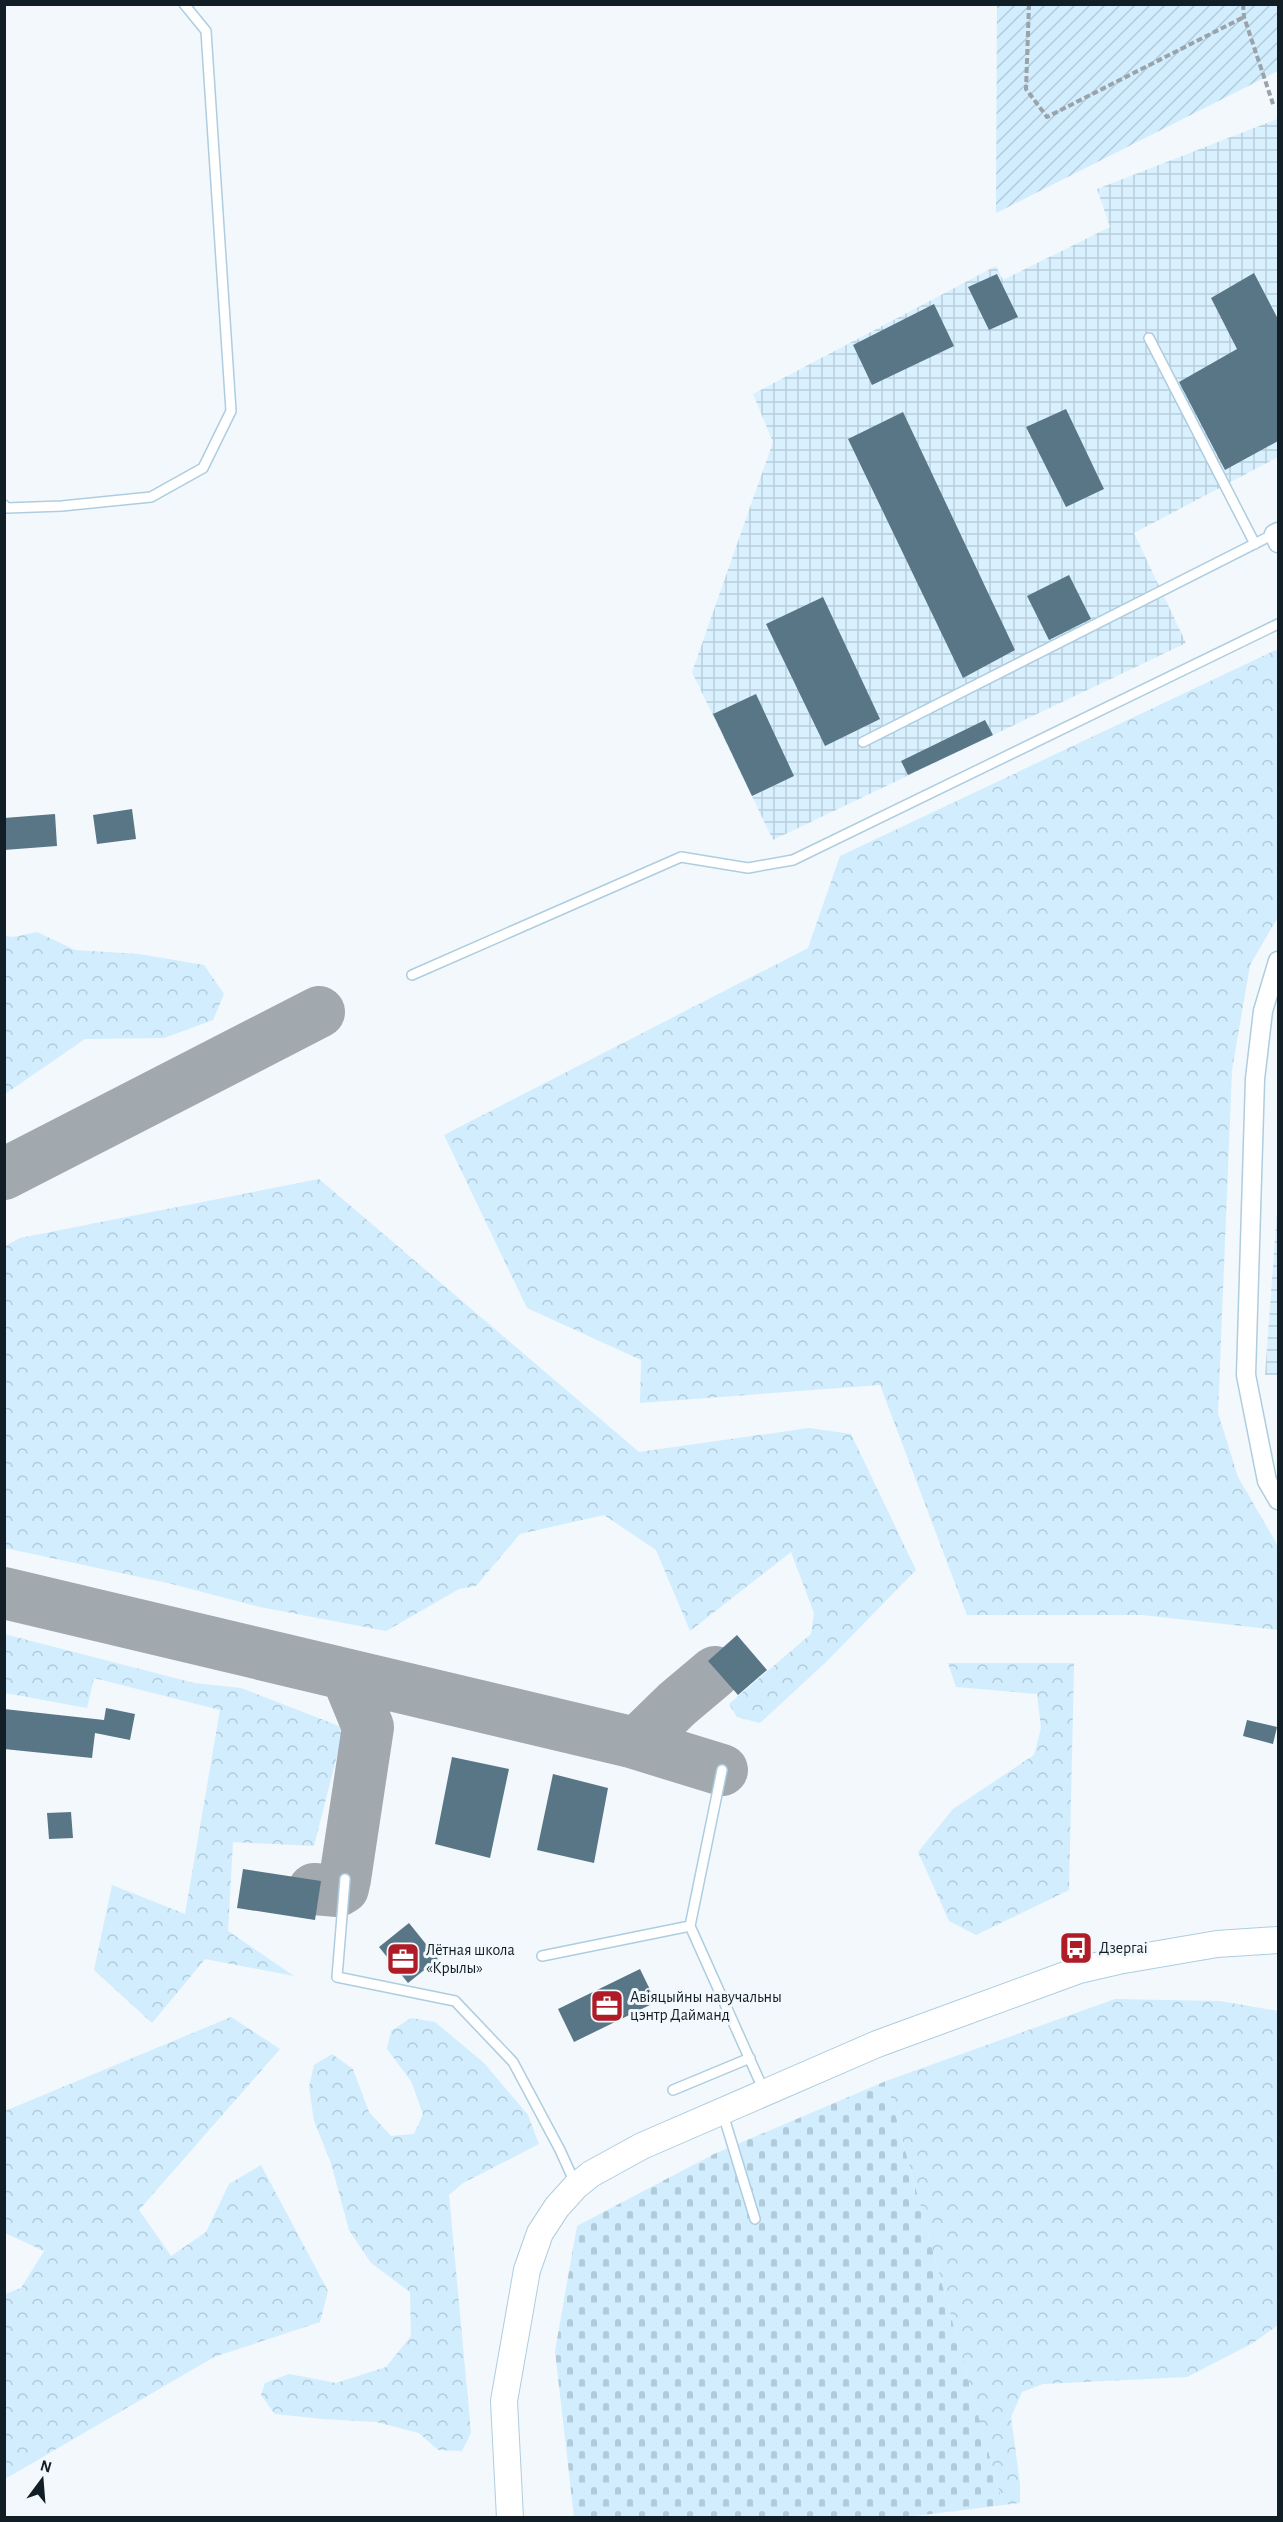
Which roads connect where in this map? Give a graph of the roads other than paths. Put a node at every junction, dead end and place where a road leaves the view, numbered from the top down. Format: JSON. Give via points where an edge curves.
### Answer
{"nodes":[{"id":1,"x":184,"y":4,"type":"edge"},
{"id":2,"x":1149,"y":338,"type":"dead end"},
{"id":3,"x":4,"y":505,"type":"edge"},
{"id":4,"x":1277,"y":536,"type":"edge"},
{"id":5,"x":1255,"y":544,"type":"junction"},
{"id":6,"x":1278,"y":624,"type":"edge"},
{"id":7,"x":864,"y":742,"type":"dead end"},
{"id":8,"x":1278,"y":961,"type":"edge"},
{"id":9,"x":411,"y":975,"type":"dead end"},
{"id":10,"x":1278,"y":1500,"type":"edge"},
{"id":11,"x":722,"y":1770,"type":"dead end"},
{"id":12,"x":345,"y":1879,"type":"dead end"},
{"id":13,"x":690,"y":1926,"type":"junction"},
{"id":14,"x":1278,"y":1940,"type":"edge"},
{"id":15,"x":542,"y":1956,"type":"dead end"},
{"id":16,"x":750,"y":2058,"type":"junction"},
{"id":17,"x":674,"y":2090,"type":"dead end"},
{"id":18,"x":765,"y":2093,"type":"junction"},
{"id":19,"x":723,"y":2111,"type":"junction"},
{"id":20,"x":576,"y":2186,"type":"junction"},
{"id":21,"x":755,"y":2219,"type":"dead end"},
{"id":22,"x":510,"y":2517,"type":"edge"}],
"edges":[{"from":1,"to":3,"type":"lane","via":[[206,31],[231,411],[203,468],[151,497],[62,506]]},
{"from":2,"to":5,"type":"lane"},
{"from":4,"to":5,"type":"lane"},
{"from":5,"to":7,"type":"lane"},
{"from":6,"to":9,"type":"lane","via":[[793,860],[748,868],[681,857]]},
{"from":8,"to":10,"type":"street","via":[[1263,1011],[1255,1079],[1246,1375],[1266,1481]]},
{"from":11,"to":13,"type":"lane"},
{"from":12,"to":20,"type":"lane","via":[[337,1977],[455,2001],[513,2062]]},
{"from":13,"to":15,"type":"lane"},
{"from":13,"to":16,"type":"lane"},
{"from":14,"to":18,"type":"street","via":[[1217,1944],[1079,1970],[877,2044]]},
{"from":16,"to":17,"type":"lane"},
{"from":16,"to":18,"type":"lane"},
{"from":18,"to":19,"type":"street"},
{"from":19,"to":20,"type":"street","via":[[642,2146]]},
{"from":19,"to":21,"type":"lane"},
{"from":20,"to":22,"type":"street","via":[[540,2233],[518,2314],[504,2401]]}]}
